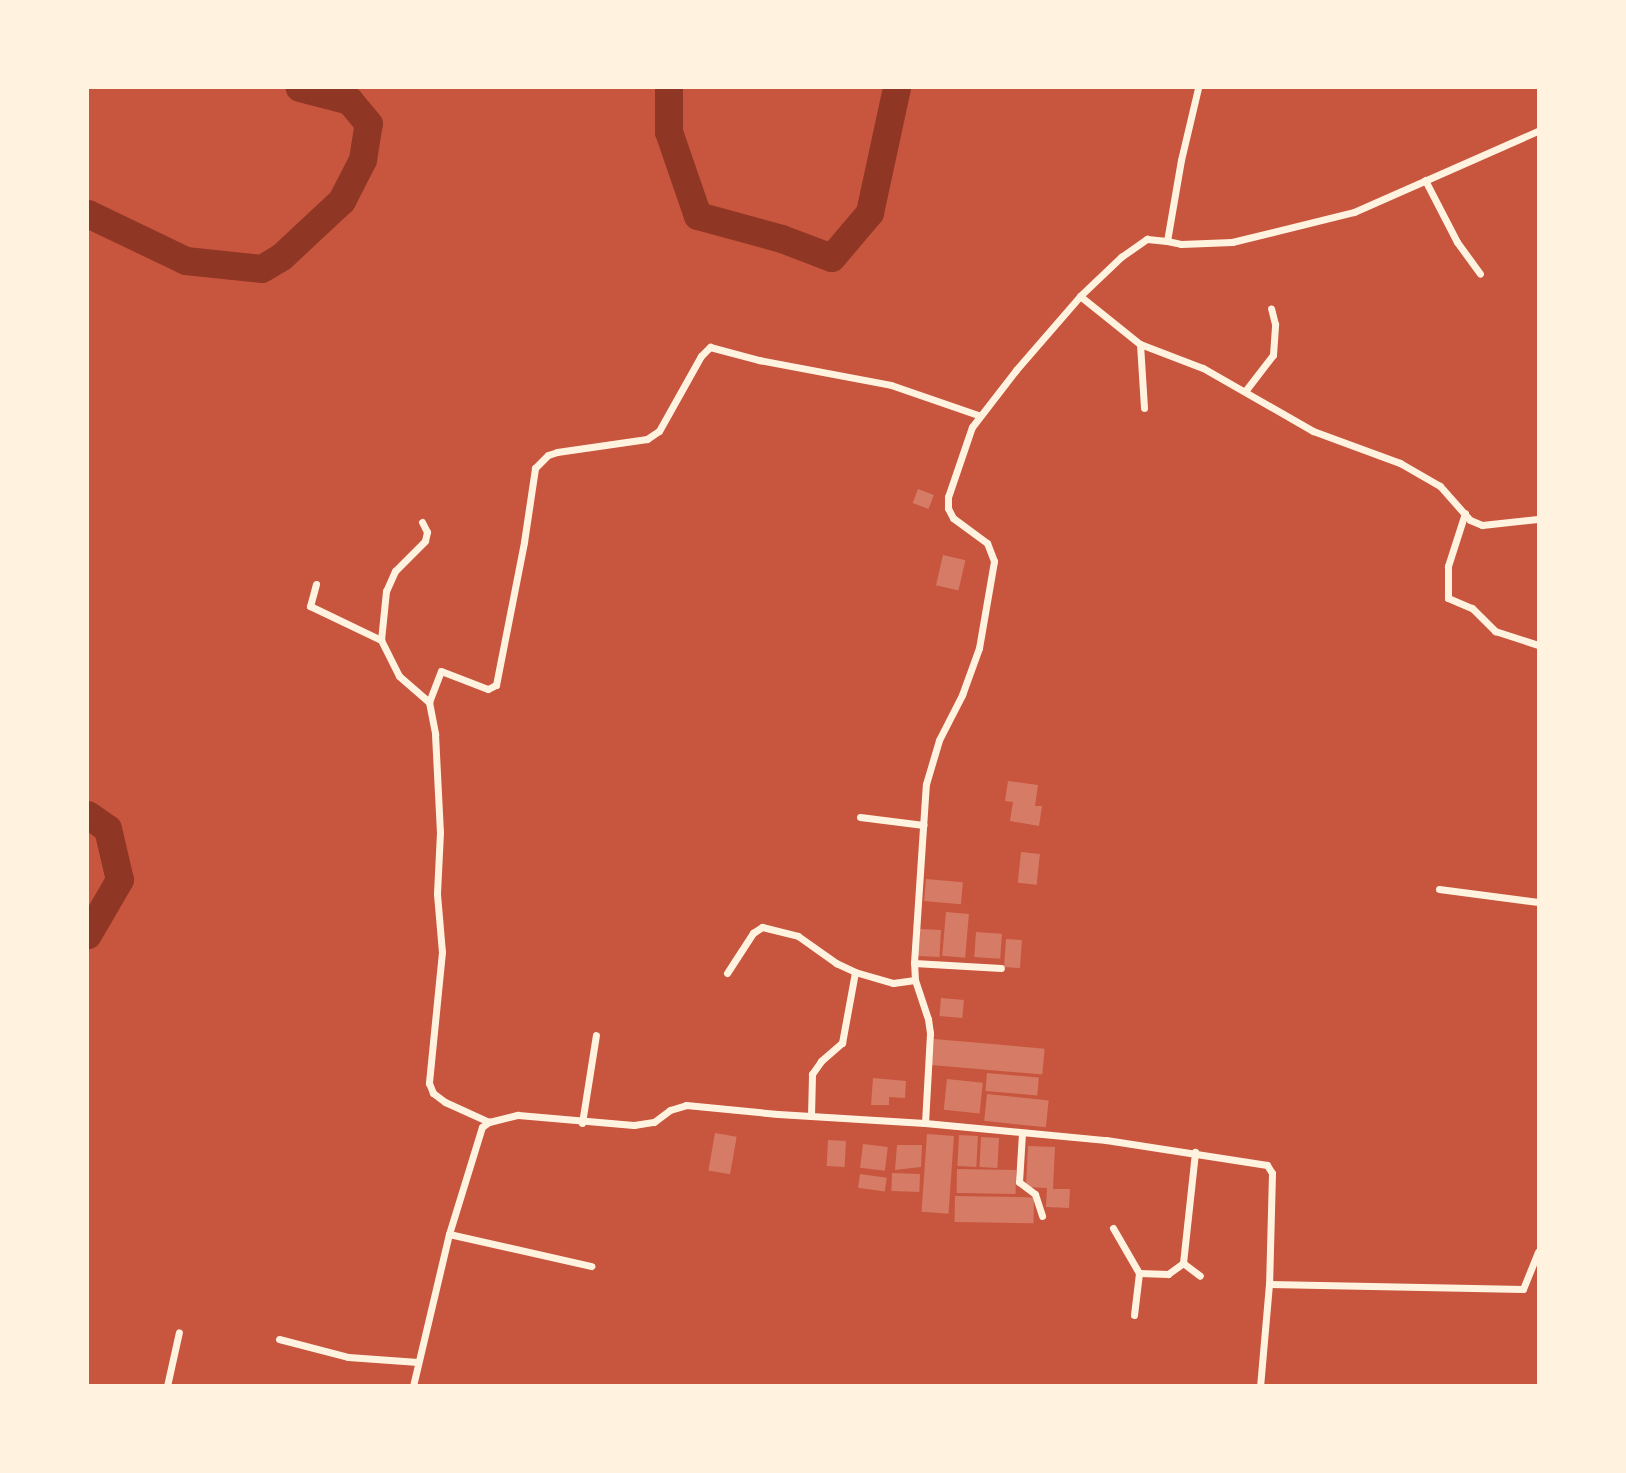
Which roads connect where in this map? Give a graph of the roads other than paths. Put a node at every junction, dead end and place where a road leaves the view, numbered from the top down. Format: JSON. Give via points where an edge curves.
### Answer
{"nodes":[{"id":1,"x":1198,"y":88,"type":"edge"},
{"id":2,"x":1538,"y":131,"type":"edge"},
{"id":3,"x":1425,"y":180,"type":"junction"},
{"id":4,"x":1167,"y":241,"type":"junction"},
{"id":5,"x":1480,"y":274,"type":"dead end"},
{"id":6,"x":1080,"y":296,"type":"junction"},
{"id":7,"x":1271,"y":308,"type":"dead end"},
{"id":8,"x":1140,"y":344,"type":"junction"},
{"id":9,"x":1246,"y":390,"type":"junction"},
{"id":10,"x":1144,"y":408,"type":"dead end"},
{"id":11,"x":978,"y":415,"type":"junction"},
{"id":12,"x":1465,"y":513,"type":"junction"},
{"id":13,"x":1538,"y":519,"type":"edge"},
{"id":14,"x":422,"y":522,"type":"dead end"},
{"id":15,"x":316,"y":584,"type":"dead end"},
{"id":16,"x":381,"y":640,"type":"junction"},
{"id":17,"x":1538,"y":645,"type":"edge"},
{"id":18,"x":429,"y":702,"type":"junction"},
{"id":19,"x":860,"y":817,"type":"dead end"},
{"id":20,"x":923,"y":825,"type":"junction"},
{"id":21,"x":1439,"y":889,"type":"dead end"},
{"id":22,"x":1538,"y":902,"type":"edge"},
{"id":23,"x":914,"y":962,"type":"junction"},
{"id":24,"x":1000,"y":968,"type":"dead end"},
{"id":25,"x":855,"y":972,"type":"junction"},
{"id":26,"x":727,"y":973,"type":"dead end"},
{"id":27,"x":915,"y":980,"type":"junction"},
{"id":28,"x":596,"y":1035,"type":"dead end"},
{"id":29,"x":811,"y":1116,"type":"junction"},
{"id":30,"x":489,"y":1122,"type":"junction"},
{"id":31,"x":582,"y":1123,"type":"junction"},
{"id":32,"x":926,"y":1123,"type":"junction"},
{"id":33,"x":1022,"y":1133,"type":"junction"},
{"id":34,"x":1195,"y":1152,"type":"junction"},
{"id":35,"x":1042,"y":1216,"type":"dead end"},
{"id":36,"x":1113,"y":1228,"type":"dead end"},
{"id":37,"x":449,"y":1234,"type":"junction"},
{"id":38,"x":1538,"y":1252,"type":"edge"},
{"id":39,"x":1183,"y":1263,"type":"junction"},
{"id":40,"x":591,"y":1266,"type":"dead end"},
{"id":41,"x":1139,"y":1273,"type":"junction"},
{"id":42,"x":1200,"y":1276,"type":"dead end"},
{"id":43,"x":1269,"y":1284,"type":"junction"},
{"id":44,"x":1134,"y":1315,"type":"dead end"},
{"id":45,"x":179,"y":1332,"type":"dead end"},
{"id":46,"x":279,"y":1339,"type":"dead end"},
{"id":47,"x":418,"y":1362,"type":"junction"},
{"id":48,"x":167,"y":1385,"type":"edge"},
{"id":49,"x":413,"y":1385,"type":"edge"},
{"id":50,"x":1260,"y":1385,"type":"edge"}],
"edges":[{"from":1,"to":4,"type":"street"},
{"from":2,"to":3,"type":"street"},
{"from":3,"to":4,"type":"street","via":[[1354,212],[1267,235],[1210,243]]},
{"from":3,"to":5,"type":"street","via":[[1457,243]]},
{"from":4,"to":6,"type":"street","via":[[1154,238],[1139,243]]},
{"from":6,"to":8,"type":"street"},
{"from":6,"to":11,"type":"street"},
{"from":7,"to":9,"type":"street","via":[[1273,355]]},
{"from":8,"to":9,"type":"street"},
{"from":8,"to":10,"type":"street"},
{"from":9,"to":12,"type":"street","via":[[1313,431],[1400,463],[1440,486]]},
{"from":11,"to":18,"type":"street","via":[[891,385],[710,347],[659,431],[647,439],[557,452],[535,468],[496,685],[488,689],[442,671]]},
{"from":11,"to":20,"type":"street","via":[[957,464],[948,508],[992,550],[991,588],[979,648],[933,755]]},
{"from":12,"to":13,"type":"street","via":[[1482,525]]},
{"from":12,"to":17,"type":"street","via":[[1448,566],[1448,598],[1472,608],[1495,631]]},
{"from":14,"to":16,"type":"street","via":[[425,541],[395,571],[386,591]]},
{"from":15,"to":16,"type":"street","via":[[310,606]]},
{"from":16,"to":18,"type":"street","via":[[399,676]]},
{"from":18,"to":30,"type":"street","via":[[435,734],[440,832],[437,894],[442,932],[429,1083],[445,1102]]},
{"from":19,"to":20,"type":"street"},
{"from":20,"to":23,"type":"street"},
{"from":21,"to":22,"type":"street"},
{"from":23,"to":24,"type":"street"},
{"from":23,"to":27,"type":"street"},
{"from":25,"to":26,"type":"street","via":[[798,936],[762,927],[753,933]]},
{"from":25,"to":27,"type":"street","via":[[892,984]]},
{"from":25,"to":29,"type":"street","via":[[842,1043],[812,1074]]},
{"from":27,"to":32,"type":"street","via":[[930,1033]]},
{"from":28,"to":31,"type":"street"},
{"from":29,"to":31,"type":"street","via":[[686,1105],[654,1122]]},
{"from":29,"to":32,"type":"street"},
{"from":30,"to":31,"type":"street","via":[[518,1115]]},
{"from":30,"to":37,"type":"street","via":[[482,1127]]},
{"from":32,"to":33,"type":"street"},
{"from":33,"to":34,"type":"street"},
{"from":33,"to":35,"type":"street","via":[[1019,1182],[1035,1194]]},
{"from":34,"to":39,"type":"street"},
{"from":34,"to":43,"type":"street","via":[[1260,1162],[1272,1173]]},
{"from":36,"to":41,"type":"street"},
{"from":37,"to":40,"type":"street"},
{"from":37,"to":47,"type":"street"},
{"from":38,"to":43,"type":"street","via":[[1523,1289]]},
{"from":39,"to":41,"type":"street","via":[[1168,1274]]},
{"from":39,"to":42,"type":"street"},
{"from":41,"to":44,"type":"street"},
{"from":43,"to":50,"type":"street"},
{"from":45,"to":48,"type":"street"},
{"from":46,"to":47,"type":"street","via":[[348,1357]]},
{"from":47,"to":49,"type":"street"}]}
